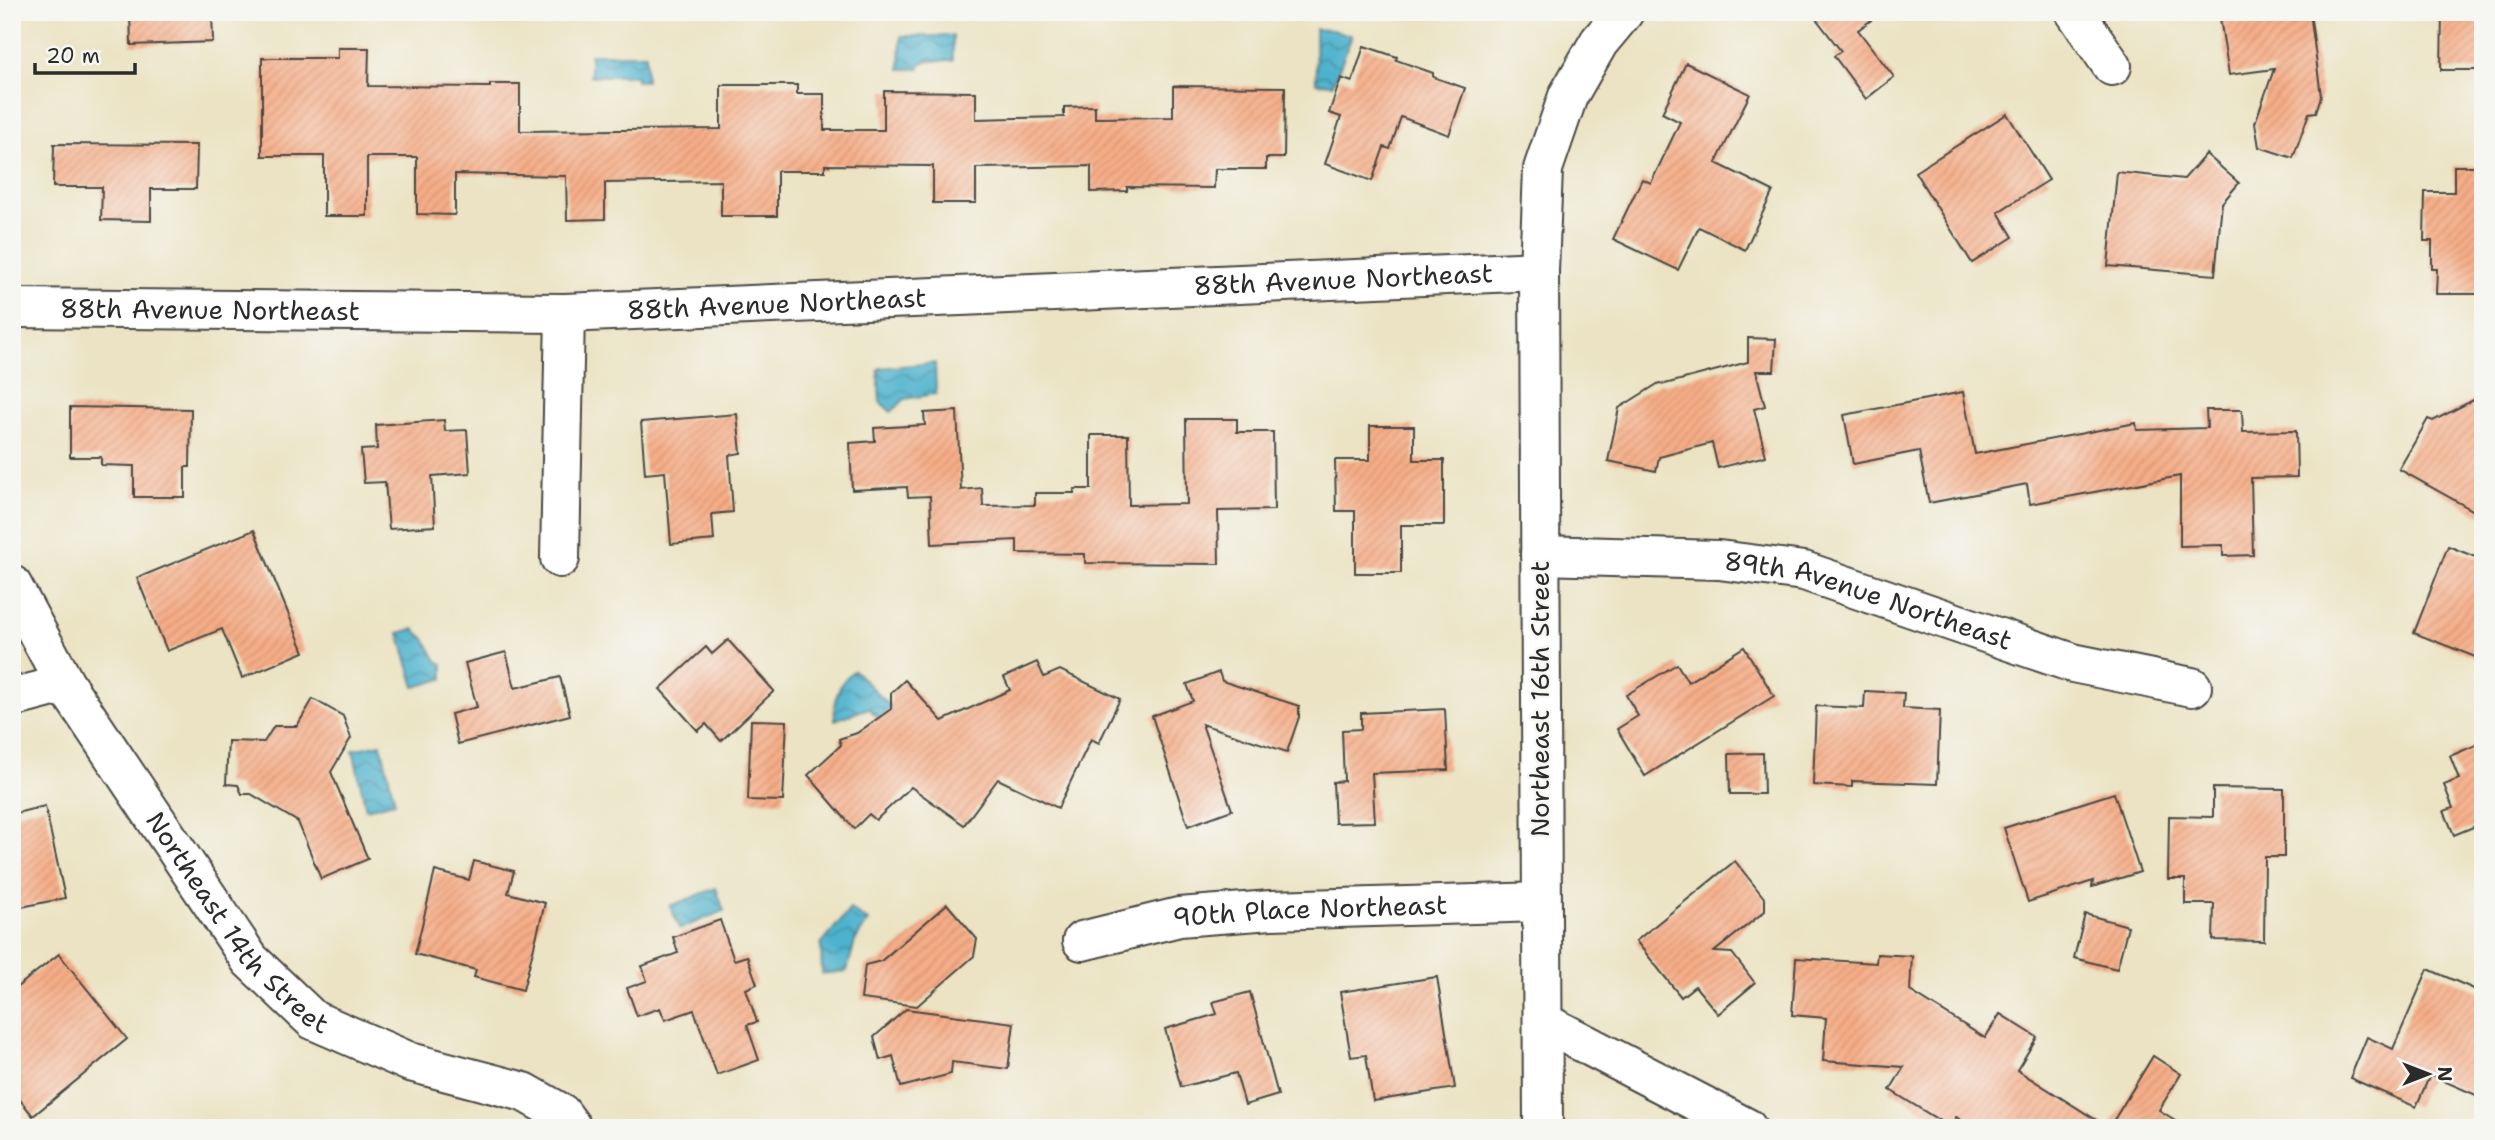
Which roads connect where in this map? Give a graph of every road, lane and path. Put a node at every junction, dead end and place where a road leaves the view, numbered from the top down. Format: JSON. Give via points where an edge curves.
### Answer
{"nodes":[{"id":1,"x":1624,"y":12,"type":"edge"},
{"id":2,"x":2075,"y":12,"type":"edge"},
{"id":3,"x":2112,"y":66,"type":"dead end"},
{"id":4,"x":1539,"y":271,"type":"junction"},
{"id":5,"x":12,"y":308,"type":"edge"},
{"id":6,"x":565,"y":313,"type":"junction"},
{"id":7,"x":1540,"y":555,"type":"junction"},
{"id":8,"x":560,"y":558,"type":"dead end"},
{"id":9,"x":12,"y":585,"type":"edge"},
{"id":10,"x":65,"y":684,"type":"junction"},
{"id":11,"x":2192,"y":687,"type":"dead end"},
{"id":12,"x":12,"y":698,"type":"edge"},
{"id":13,"x":1541,"y":902,"type":"junction"},
{"id":14,"x":1083,"y":941,"type":"dead end"},
{"id":15,"x":1543,"y":1022,"type":"junction"},
{"id":16,"x":572,"y":1128,"type":"edge"},
{"id":17,"x":1543,"y":1128,"type":"edge"},
{"id":18,"x":1747,"y":1128,"type":"edge"}],
"edges":[{"from":1,"to":4,"type":"street","name":"Northeast 16th Street","via":[[1598,42],[1568,96],[1542,169]]},
{"from":2,"to":3,"type":"street"},
{"from":4,"to":6,"type":"street","name":"88th Avenue Northeast"},
{"from":4,"to":7,"type":"street","name":"Northeast 16th Street"},
{"from":5,"to":6,"type":"street","name":"88th Avenue Northeast"},
{"from":6,"to":8,"type":"street"},
{"from":7,"to":11,"type":"street","name":"89th Avenue Northeast","via":[[1719,560],[1804,571],[2073,663]]},
{"from":7,"to":13,"type":"street","name":"Northeast 16th Street"},
{"from":9,"to":10,"type":"street","name":"Northeast 14th Street"},
{"from":10,"to":12,"type":"street"},
{"from":10,"to":16,"type":"street","name":"Northeast 14th Street","via":[[250,960],[313,1020],[410,1062],[524,1092],[561,1113]]},
{"from":13,"to":14,"type":"street","name":"90th Place Northeast","via":[[1180,917]]},
{"from":13,"to":15,"type":"street","name":"Northeast 16th Street"},
{"from":15,"to":17,"type":"street","name":"Northeast 16th Street"},
{"from":15,"to":18,"type":"street"}]}
